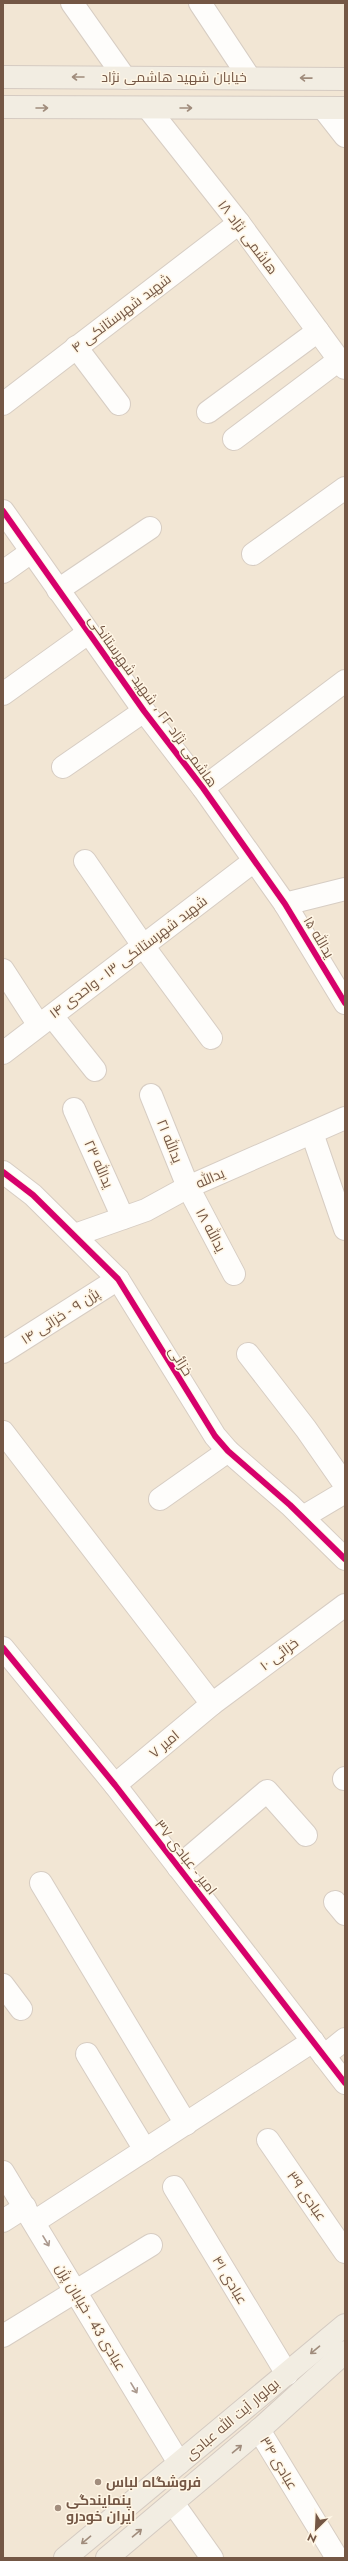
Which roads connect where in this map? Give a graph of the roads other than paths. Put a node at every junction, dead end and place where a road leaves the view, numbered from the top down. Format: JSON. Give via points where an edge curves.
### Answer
{"nodes":[{"id":1,"x":72,"y":3,"type":"edge"},
{"id":2,"x":200,"y":3,"type":"edge"},
{"id":3,"x":3,"y":77,"type":"edge"},
{"id":4,"x":249,"y":77,"type":"junction"},
{"id":5,"x":125,"y":78,"type":"junction"},
{"id":6,"x":345,"y":79,"type":"edge"},
{"id":7,"x":3,"y":107,"type":"edge"},
{"id":8,"x":148,"y":108,"type":"junction"},
{"id":9,"x":323,"y":108,"type":"junction"},
{"id":10,"x":345,"y":108,"type":"edge"},
{"id":11,"x":345,"y":136,"type":"edge"},
{"id":12,"x":239,"y":223,"type":"junction"},
{"id":13,"x":318,"y":331,"type":"junction"},
{"id":14,"x":76,"y":347,"type":"junction"},
{"id":15,"x":342,"y":364,"type":"edge"},
{"id":16,"x":3,"y":404,"type":"edge"},
{"id":17,"x":119,"y":404,"type":"dead end"},
{"id":18,"x":208,"y":412,"type":"dead end"},
{"id":19,"x":234,"y":439,"type":"dead end"},
{"id":20,"x":345,"y":488,"type":"edge"},
{"id":21,"x":3,"y":512,"type":"edge"},
{"id":22,"x":150,"y":528,"type":"dead end"},
{"id":23,"x":31,"y":552,"type":"junction"},
{"id":24,"x":253,"y":554,"type":"dead end"},
{"id":25,"x":3,"y":572,"type":"edge"},
{"id":26,"x":58,"y":590,"type":"junction"},
{"id":27,"x":88,"y":633,"type":"junction"},
{"id":28,"x":345,"y":681,"type":"edge"},
{"id":29,"x":3,"y":694,"type":"edge"},
{"id":30,"x":144,"y":711,"type":"junction"},
{"id":31,"x":63,"y":767,"type":"dead end"},
{"id":32,"x":203,"y":788,"type":"junction"},
{"id":33,"x":85,"y":861,"type":"dead end"},
{"id":34,"x":254,"y":861,"type":"junction"},
{"id":35,"x":345,"y":889,"type":"edge"},
{"id":36,"x":285,"y":904,"type":"junction"},
{"id":37,"x":144,"y":947,"type":"junction"},
{"id":38,"x":3,"y":970,"type":"edge"},
{"id":39,"x":345,"y":1003,"type":"edge"},
{"id":40,"x":45,"y":1020,"type":"junction"},
{"id":41,"x":211,"y":1038,"type":"dead end"},
{"id":42,"x":3,"y":1053,"type":"edge"},
{"id":43,"x":95,"y":1070,"type":"dead end"},
{"id":44,"x":151,"y":1095,"type":"dead end"},
{"id":45,"x":74,"y":1109,"type":"dead end"},
{"id":46,"x":345,"y":1118,"type":"edge"},
{"id":47,"x":312,"y":1133,"type":"junction"},
{"id":48,"x":3,"y":1172,"type":"edge"},
{"id":49,"x":188,"y":1187,"type":"junction"},
{"id":50,"x":123,"y":1218,"type":"junction"},
{"id":51,"x":345,"y":1229,"type":"edge"},
{"id":52,"x":75,"y":1235,"type":"junction"},
{"id":53,"x":234,"y":1274,"type":"dead end"},
{"id":54,"x":118,"y":1279,"type":"junction"},
{"id":55,"x":3,"y":1352,"type":"edge"},
{"id":56,"x":248,"y":1354,"type":"dead end"},
{"id":57,"x":3,"y":1432,"type":"edge"},
{"id":58,"x":228,"y":1451,"type":"junction"},
{"id":59,"x":345,"y":1486,"type":"edge"},
{"id":60,"x":345,"y":1492,"type":"edge"},
{"id":61,"x":160,"y":1499,"type":"dead end"},
{"id":62,"x":303,"y":1517,"type":"junction"},
{"id":63,"x":345,"y":1559,"type":"edge"},
{"id":64,"x":345,"y":1605,"type":"edge"},
{"id":65,"x":7,"y":1662,"type":"edge"},
{"id":66,"x":212,"y":1704,"type":"junction"},
{"id":67,"x":115,"y":1785,"type":"junction"},
{"id":68,"x":306,"y":1836,"type":"dead end"},
{"id":69,"x":178,"y":1867,"type":"junction"},
{"id":70,"x":41,"y":1883,"type":"dead end"},
{"id":71,"x":3,"y":1985,"type":"edge"},
{"id":72,"x":21,"y":2009,"type":"dead end"},
{"id":73,"x":345,"y":2039,"type":"edge"},
{"id":74,"x":318,"y":2049,"type":"junction"},
{"id":75,"x":87,"y":2054,"type":"dead end"},
{"id":76,"x":345,"y":2083,"type":"edge"},
{"id":77,"x":186,"y":2124,"type":"junction"},
{"id":78,"x":268,"y":2140,"type":"dead end"},
{"id":79,"x":145,"y":2150,"type":"junction"},
{"id":80,"x":3,"y":2172,"type":"edge"},
{"id":81,"x":174,"y":2186,"type":"dead end"},
{"id":82,"x":30,"y":2215,"type":"junction"},
{"id":83,"x":3,"y":2221,"type":"edge"},
{"id":84,"x":151,"y":2245,"type":"dead end"},
{"id":85,"x":345,"y":2252,"type":"edge"},
{"id":86,"x":76,"y":2291,"type":"junction"},
{"id":87,"x":345,"y":2325,"type":"edge"},
{"id":88,"x":3,"y":2336,"type":"edge"},
{"id":89,"x":345,"y":2352,"type":"edge"},
{"id":90,"x":287,"y":2374,"type":"junction"},
{"id":91,"x":259,"y":2430,"type":"junction"},
{"id":92,"x":179,"y":2463,"type":"junction"},
{"id":93,"x":173,"y":2503,"type":"junction"},
{"id":94,"x":64,"y":2558,"type":"edge"},
{"id":95,"x":107,"y":2558,"type":"edge"},
{"id":96,"x":212,"y":2558,"type":"edge"},
{"id":97,"x":337,"y":2558,"type":"edge"}],
"edges":[{"from":1,"to":5,"type":"street"},
{"from":2,"to":4,"type":"street"},
{"from":5,"to":3,"type":"main road","name":"خیابان شهید هاشمی نژاد","one_way":true},
{"from":4,"to":5,"type":"main road","name":"خیابان شهید هاشمی نژاد"},
{"from":6,"to":4,"type":"main road","name":"خیابان شهید هاشمی نژاد","one_way":true},
{"from":7,"to":8,"type":"main road","one_way":true},
{"from":8,"to":9,"type":"main road","one_way":true},
{"from":8,"to":12,"type":"street","name":"هاشمی نژاد ۱۸"},
{"from":9,"to":10,"type":"main road"},
{"from":9,"to":11,"type":"street"},
{"from":12,"to":13,"type":"street","name":"هاشمی نژاد ۱۸"},
{"from":12,"to":14,"type":"street","name":"شهید شهرستانکی ۴"},
{"from":13,"to":15,"type":"street","name":"هاشمی نژاد ۱۸"},
{"from":13,"to":18,"type":"street"},
{"from":14,"to":16,"type":"street","name":"شهید شهرستانکی ۴"},
{"from":14,"to":17,"type":"street"},
{"from":15,"to":19,"type":"street"},
{"from":20,"to":24,"type":"street"},
{"from":21,"to":23,"type":"street","name":"هاشمی نژاد ۲۲ ، شهید شهرستانکی"},
{"from":22,"to":26,"type":"street"},
{"from":23,"to":25,"type":"street"},
{"from":23,"to":26,"type":"street","name":"هاشمی نژاد ۲۲ ، شهید شهرستانکی"},
{"from":26,"to":27,"type":"street","name":"هاشمی نژاد ۲۲ ، شهید شهرستانکی"},
{"from":27,"to":29,"type":"street"},
{"from":27,"to":30,"type":"street","name":"هاشمی نژاد ۲۲ ، شهید شهرستانکی"},
{"from":28,"to":32,"type":"street"},
{"from":30,"to":31,"type":"street"},
{"from":30,"to":32,"type":"street","name":"هاشمی نژاد ۲۲ ، شهید شهرستانکی"},
{"from":32,"to":34,"type":"street","name":"هاشمی نژاد ۲۲ ، شهید شهرستانکی"},
{"from":33,"to":37,"type":"street"},
{"from":34,"to":36,"type":"street","name":"هاشمی نژاد ۲۲ ، شهید شهرستانکی"},
{"from":34,"to":37,"type":"street","name":"شهید شهرستانکی ۱۳ - واحدی ۱۴"},
{"from":35,"to":36,"type":"street"},
{"from":36,"to":39,"type":"street","name":"یدالله ۱۵"},
{"from":37,"to":40,"type":"street","name":"شهید شهرستانکی ۱۳ - واحدی ۱۴"},
{"from":37,"to":41,"type":"street"},
{"from":38,"to":40,"type":"street"},
{"from":40,"to":42,"type":"street","name":"شهید شهرستانکی ۱۳ - واحدی ۱۴"},
{"from":40,"to":43,"type":"street"},
{"from":44,"to":49,"type":"street","name":"یدالله ۲۱"},
{"from":45,"to":50,"type":"street","name":"یدالله ۲۳"},
{"from":46,"to":47,"type":"street","name":"یدالله"},
{"from":47,"to":49,"type":"street","name":"یدالله"},
{"from":47,"to":51,"type":"street"},
{"from":48,"to":52,"type":"street","name":"خزائی","via":[[33,1195]]},
{"from":49,"to":50,"type":"street","name":"یدالله","via":[[146,1210]]},
{"from":49,"to":53,"type":"street","name":"یدالله ۱۸"},
{"from":50,"to":52,"type":"street","name":"یدالله"},
{"from":52,"to":54,"type":"street","name":"خزائی"},
{"from":54,"to":55,"type":"street","name":"پژن ۹ - خزائی ۱۴"},
{"from":54,"to":58,"type":"street","name":"خزائی","via":[[215,1436]]},
{"from":56,"to":59,"type":"street","via":[[306,1429]]},
{"from":57,"to":66,"type":"street"},
{"from":58,"to":61,"type":"street"},
{"from":58,"to":62,"type":"street","name":"خزائی"},
{"from":60,"to":62,"type":"street"},
{"from":62,"to":63,"type":"street","name":"خزائی"},
{"from":64,"to":66,"type":"street","name":"خزائی ۱۰"},
{"from":65,"to":67,"type":"street","name":"امیر - عبادی ۳۷"},
{"from":66,"to":67,"type":"street","name":"امیر ۷"},
{"from":67,"to":69,"type":"street","name":"امیر - عبادی ۳۷"},
{"from":68,"to":69,"type":"street","via":[[267,1791]]},
{"from":69,"to":74,"type":"street","name":"امیر - عبادی ۳۷"},
{"from":70,"to":77,"type":"street"},
{"from":71,"to":72,"type":"street"},
{"from":73,"to":74,"type":"street"},
{"from":74,"to":76,"type":"street","name":"امیر - عبادی ۳۷"},
{"from":74,"to":77,"type":"street"},
{"from":75,"to":79,"type":"street"},
{"from":77,"to":79,"type":"street"},
{"from":78,"to":85,"type":"street","name":"عبادی ۳۹"},
{"from":79,"to":82,"type":"street"},
{"from":80,"to":82,"type":"street","name":"عبادی 43 - خیابان پژن"},
{"from":81,"to":90,"type":"street","name":"عبادی ۴۱"},
{"from":82,"to":83,"type":"street"},
{"from":82,"to":86,"type":"street","name":"عبادی 43 - خیابان پژن","one_way":true},
{"from":84,"to":86,"type":"street"},
{"from":86,"to":88,"type":"street"},
{"from":86,"to":92,"type":"street","name":"عبادی 43 - خیابان پژن","one_way":true},
{"from":87,"to":90,"type":"main road","name":"بولوار آیت الله عبادی","one_way":true},
{"from":89,"to":91,"type":"main road","name":"بولوار آیت الله عبادی"},
{"from":90,"to":92,"type":"main road","name":"بولوار آیت الله عبادی"},
{"from":93,"to":91,"type":"main road","name":"بولوار آیت الله عبادی","one_way":true},
{"from":91,"to":97,"type":"street","name":"عبادی ۳۴"},
{"from":92,"to":94,"type":"main road","name":"بولوار آیت الله عبادی","one_way":true},
{"from":95,"to":93,"type":"main road","name":"بولوار آیت الله عبادی","one_way":true},
{"from":93,"to":96,"type":"street"}]}
